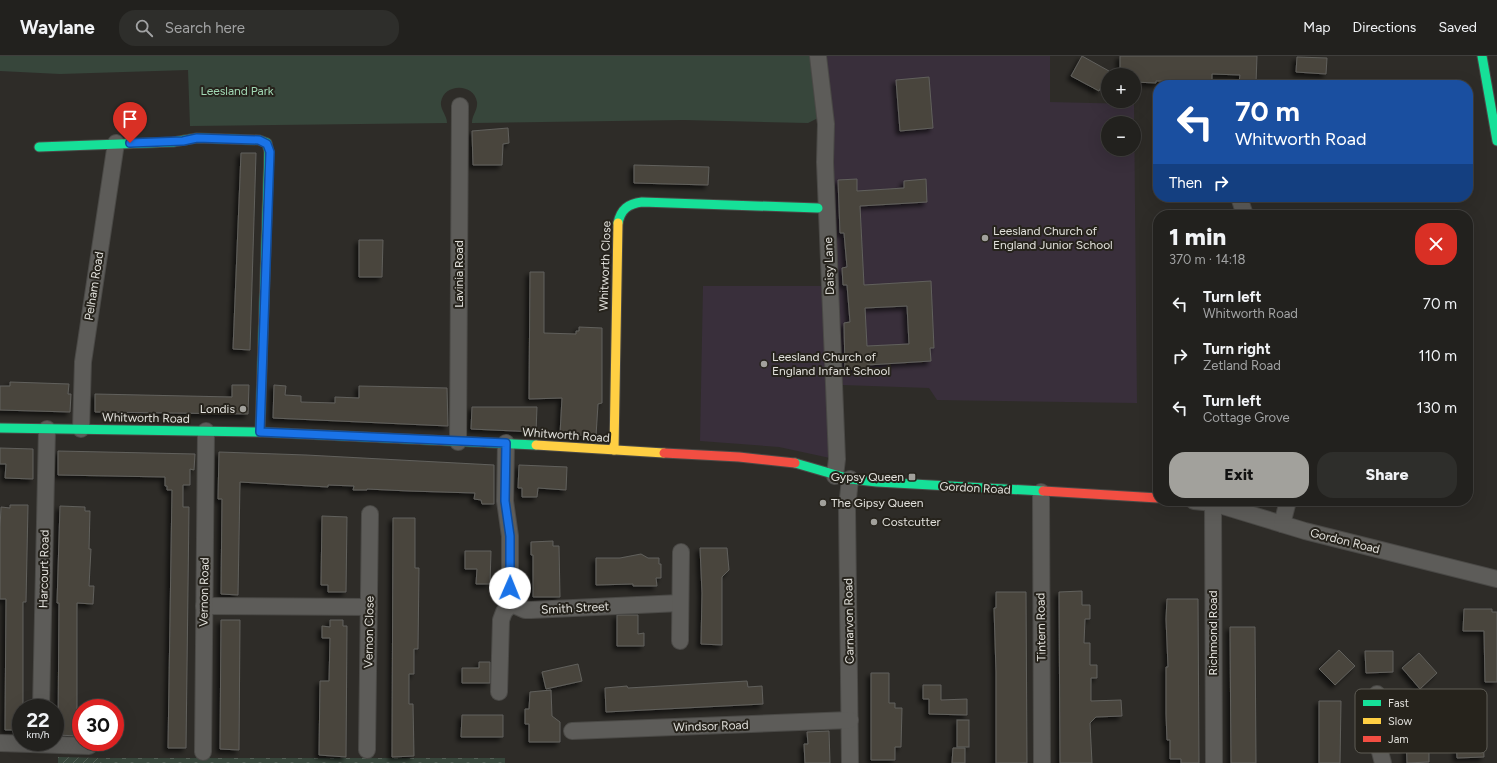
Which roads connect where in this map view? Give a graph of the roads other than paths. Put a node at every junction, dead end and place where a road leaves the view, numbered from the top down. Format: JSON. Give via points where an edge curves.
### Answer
{"nodes":[{"id":1,"x":818,"y":56,"type":"edge"},
{"id":2,"x":1482,"y":56,"type":"edge"},
{"id":3,"x":460,"y":106,"type":"dead end"},
{"id":4,"x":1497,"y":141,"type":"edge"},
{"id":5,"x":116,"y":143,"type":"junction"},
{"id":6,"x":39,"y":147,"type":"dead end"},
{"id":7,"x":818,"y":208,"type":"dead end"},
{"id":8,"x":0,"y":428,"type":"edge"},
{"id":9,"x":47,"y":429,"type":"junction"},
{"id":10,"x":81,"y":429,"type":"junction"},
{"id":11,"x":206,"y":431,"type":"junction"},
{"id":12,"x":260,"y":432,"type":"junction"},
{"id":13,"x":458,"y":442,"type":"junction"},
{"id":14,"x":506,"y":443,"type":"junction"},
{"id":15,"x":614,"y":450,"type":"junction"},
{"id":16,"x":794,"y":464,"type":"joint"},
{"id":17,"x":843,"y":477,"type":"junction"},
{"id":18,"x":1041,"y":492,"type":"junction"},
{"id":19,"x":1153,"y":498,"type":"edge"},
{"id":20,"x":1213,"y":506,"type":"edge"},
{"id":21,"x":1223,"y":506,"type":"edge"},
{"id":22,"x":1287,"y":506,"type":"edge"},
{"id":23,"x":370,"y":514,"type":"dead end"},
{"id":24,"x":1282,"y":524,"type":"junction"},
{"id":25,"x":681,"y":552,"type":"dead end"},
{"id":26,"x":1495,"y":578,"type":"edge"},
{"id":27,"x":513,"y":602,"type":"junction"},
{"id":28,"x":680,"y":603,"type":"junction"},
{"id":29,"x":204,"y":606,"type":"junction"},
{"id":30,"x":369,"y":607,"type":"junction"},
{"id":31,"x":680,"y":641,"type":"dead end"},
{"id":32,"x":499,"y":692,"type":"dead end"},
{"id":33,"x":41,"y":699,"type":"edge"},
{"id":34,"x":850,"y":720,"type":"junction"},
{"id":35,"x":572,"y":731,"type":"dead end"},
{"id":36,"x":0,"y":743,"type":"edge"},
{"id":37,"x":12,"y":743,"type":"edge"},
{"id":38,"x":367,"y":750,"type":"dead end"},
{"id":39,"x":203,"y":752,"type":"dead end"},
{"id":40,"x":1380,"y":753,"type":"edge"},
{"id":41,"x":850,"y":763,"type":"edge"},
{"id":42,"x":1042,"y":763,"type":"edge"},
{"id":43,"x":1214,"y":763,"type":"edge"},
{"id":44,"x":1383,"y":763,"type":"edge"}],
"edges":[{"from":1,"to":17,"type":"street","name":"Daisy Lane","via":[[826,124],[825,162],[837,459]]},
{"from":2,"to":4,"type":"street"},
{"from":3,"to":13,"type":"street","name":"Lavinia Road"},
{"from":5,"to":6,"type":"street"},
{"from":5,"to":10,"type":"street","name":"Pelham Road","via":[[83,362]]},
{"from":5,"to":12,"type":"street","via":[[173,142],[197,138],[259,140],[267,144],[270,152]]},
{"from":7,"to":15,"type":"street","name":"Whitworth Close","via":[[650,202],[634,203],[622,209],[617,230]]},
{"from":8,"to":9,"type":"street","name":"Whitworth Road"},
{"from":9,"to":10,"type":"street","name":"Whitworth Road"},
{"from":9,"to":33,"type":"street","name":"Harcourt Road"},
{"from":10,"to":11,"type":"street","name":"Whitworth Road"},
{"from":11,"to":12,"type":"street","name":"Whitworth Road"},
{"from":11,"to":29,"type":"street","name":"Vernon Road"},
{"from":12,"to":13,"type":"street","name":"Whitworth Road"},
{"from":13,"to":14,"type":"street","name":"Whitworth Road"},
{"from":14,"to":15,"type":"street","name":"Whitworth Road"},
{"from":14,"to":27,"type":"street","via":[[505,501],[510,536],[510,588]]},
{"from":15,"to":16,"type":"street","name":"Whitworth Road","via":[[739,457]]},
{"from":16,"to":17,"type":"street","name":"Gordon Road"},
{"from":17,"to":18,"type":"street","name":"Gordon Road","via":[[878,482]]},
{"from":17,"to":34,"type":"street","name":"Carnarvon Road","via":[[848,508]]},
{"from":18,"to":19,"type":"street","name":"Gordon Road"},
{"from":18,"to":42,"type":"street","name":"Tintern Road"},
{"from":20,"to":43,"type":"street","name":"Richmond Road"},
{"from":21,"to":24,"type":"street","name":"Gordon Road"},
{"from":22,"to":24,"type":"street"},
{"from":23,"to":30,"type":"street","name":"Vernon Close"},
{"from":24,"to":26,"type":"street","name":"Gordon Road"},
{"from":25,"to":28,"type":"street"},
{"from":27,"to":28,"type":"street","name":"Smith Street","via":[[520,608],[531,610]]},
{"from":27,"to":32,"type":"street","via":[[501,620]]},
{"from":28,"to":31,"type":"street"},
{"from":29,"to":30,"type":"street"},
{"from":29,"to":39,"type":"street","name":"Vernon Road"},
{"from":30,"to":38,"type":"street","name":"Vernon Close"},
{"from":34,"to":35,"type":"street","name":"Windsor Road"},
{"from":34,"to":41,"type":"street","name":"Carnarvon Road"},
{"from":36,"to":37,"type":"street"},
{"from":40,"to":44,"type":"street"}]}
